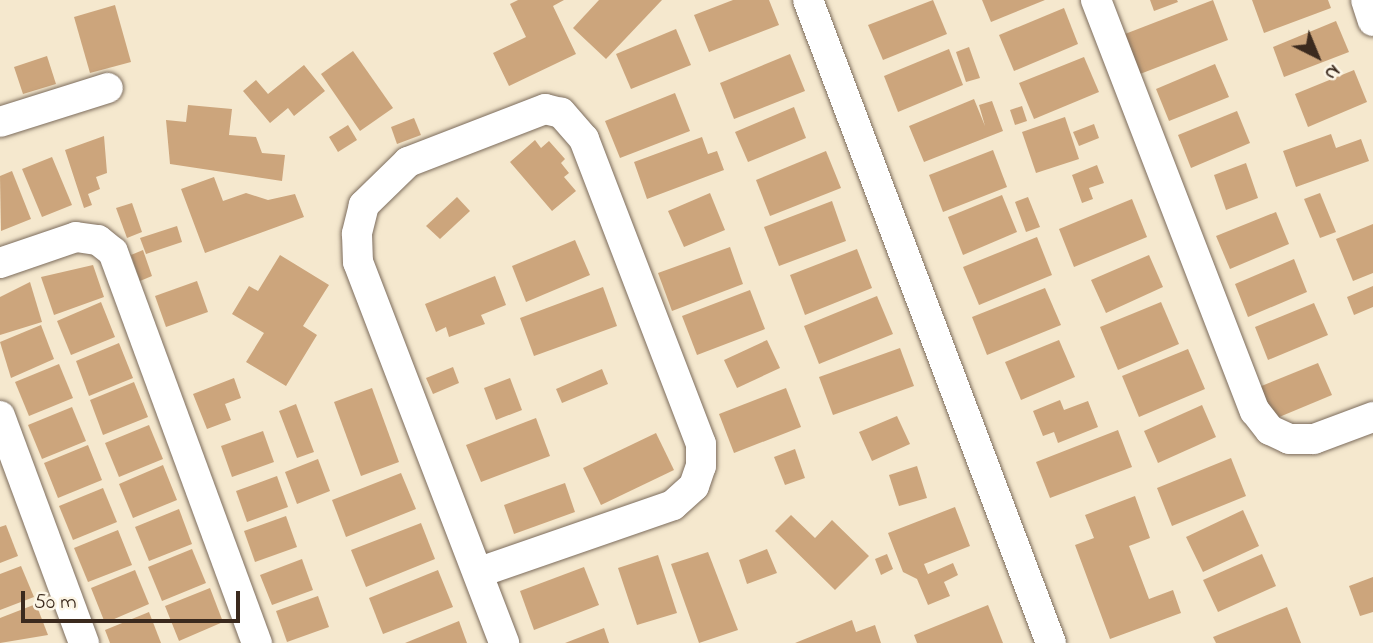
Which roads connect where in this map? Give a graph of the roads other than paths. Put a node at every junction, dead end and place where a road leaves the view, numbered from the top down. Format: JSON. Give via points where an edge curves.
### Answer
{"nodes":[{"id":1,"x":808,"y":0,"type":"edge"},
{"id":2,"x":1096,"y":0,"type":"edge"},
{"id":3,"x":1366,"y":0,"type":"edge"},
{"id":4,"x":1373,"y":21,"type":"edge"},
{"id":5,"x":108,"y":88,"type":"dead end"},
{"id":6,"x":0,"y":122,"type":"edge"},
{"id":7,"x":0,"y":263,"type":"edge"},
{"id":8,"x":0,"y":416,"type":"edge"},
{"id":9,"x":1373,"y":417,"type":"edge"},
{"id":10,"x":480,"y":572,"type":"junction"},
{"id":11,"x":83,"y":643,"type":"edge"},
{"id":12,"x":257,"y":643,"type":"edge"},
{"id":13,"x":505,"y":643,"type":"edge"},
{"id":14,"x":1051,"y":643,"type":"edge"}],
"edges":[{"from":1,"to":14,"type":"street"},
{"from":2,"to":9,"type":"street","via":[[1255,411],[1270,430],[1289,439],[1314,439]]},
{"from":3,"to":4,"type":"street"},
{"from":5,"to":6,"type":"street"},
{"from":7,"to":12,"type":"street","via":[[76,237],[98,240],[113,253]]},
{"from":8,"to":11,"type":"street"},
{"from":10,"to":10,"type":"street","via":[[358,262],[357,234],[364,205],[408,162],[545,109],[561,113],[584,139],[701,444],[701,466],[694,486],[673,505]]},
{"from":10,"to":13,"type":"street"}]}
